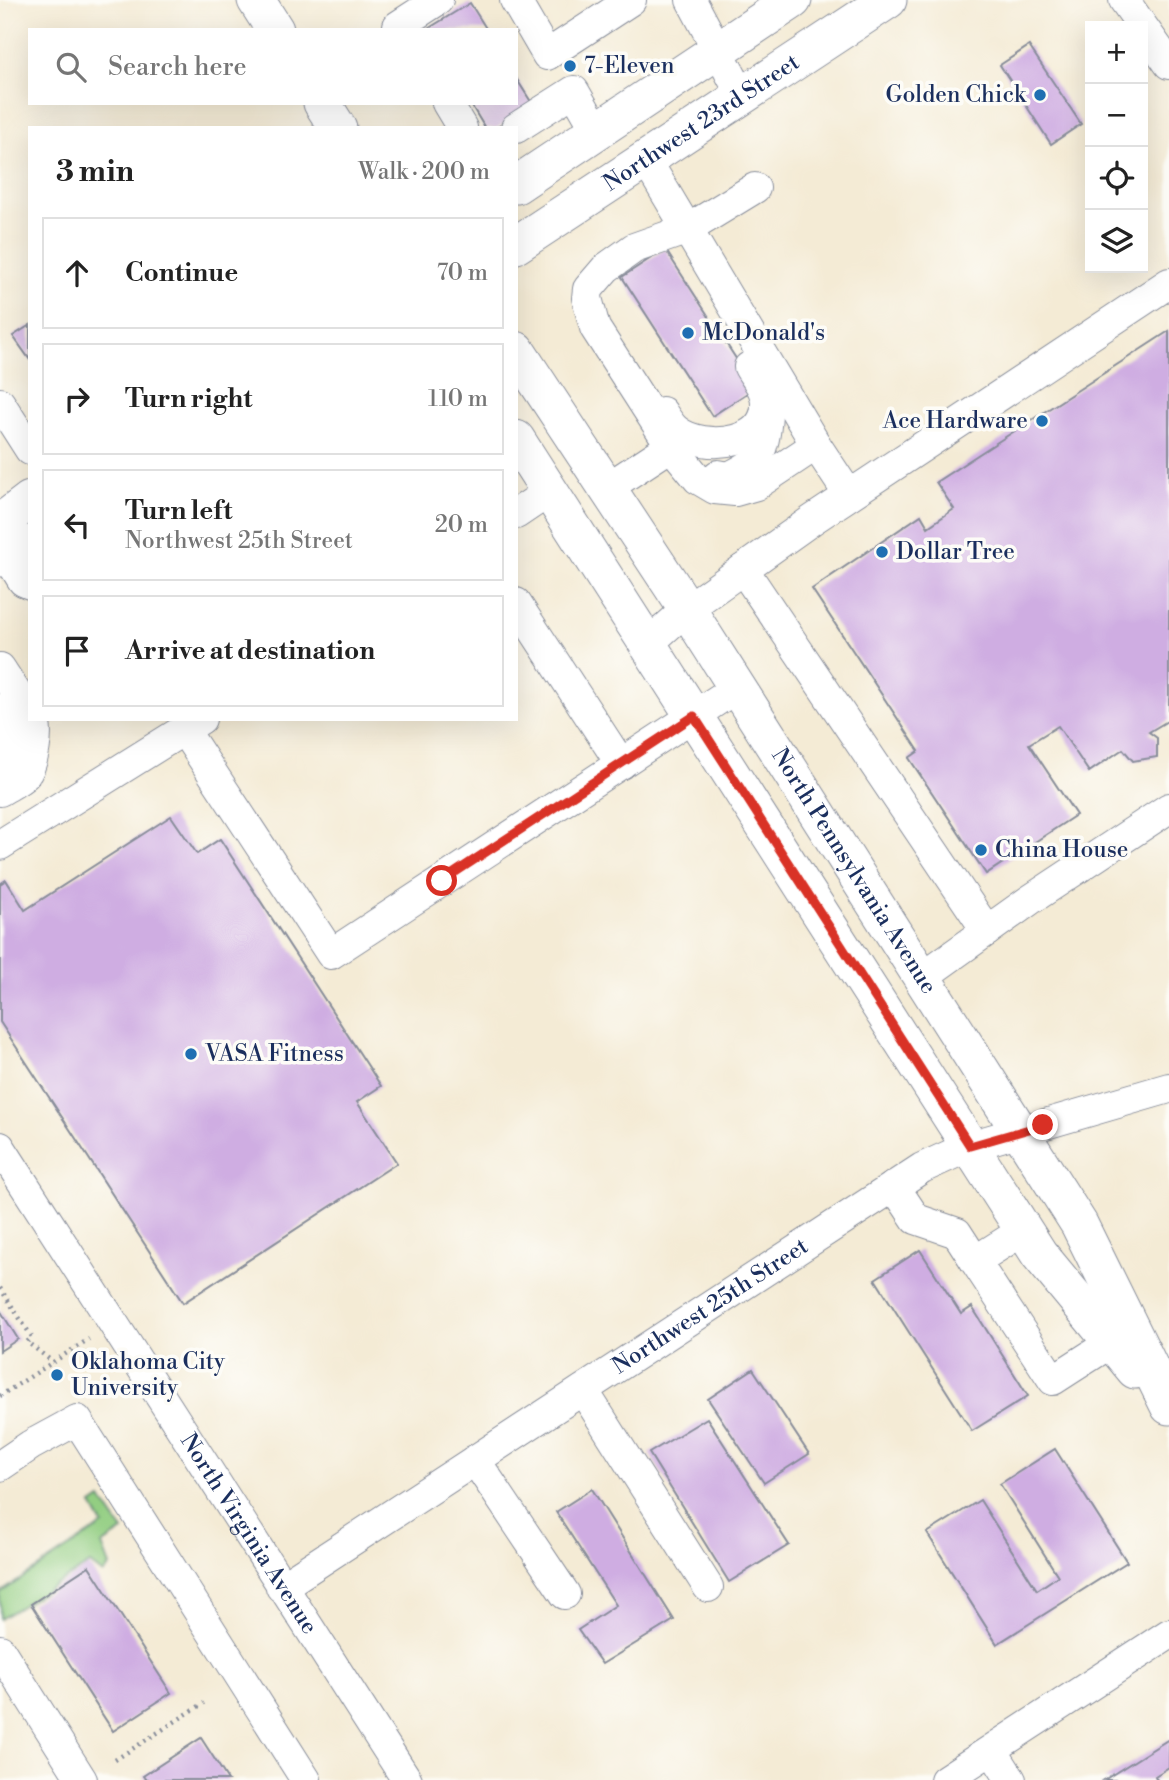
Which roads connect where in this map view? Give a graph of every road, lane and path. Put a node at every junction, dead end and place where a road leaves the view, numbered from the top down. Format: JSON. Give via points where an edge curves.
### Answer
{"nodes":[{"id":1,"x":256,"y":0,"type":"edge"},
{"id":2,"x":438,"y":0,"type":"edge"},
{"id":3,"x":515,"y":0,"type":"edge"},
{"id":4,"x":631,"y":0,"type":"edge"},
{"id":5,"x":691,"y":0,"type":"edge"},
{"id":6,"x":793,"y":0,"type":"edge"},
{"id":7,"x":888,"y":0,"type":"edge"},
{"id":8,"x":1130,"y":2,"type":"edge"},
{"id":9,"x":274,"y":28,"type":"edge"},
{"id":10,"x":398,"y":28,"type":"edge"},
{"id":11,"x":718,"y":51,"type":"junction"},
{"id":12,"x":547,"y":55,"type":"junction"},
{"id":13,"x":1169,"y":64,"type":"edge"},
{"id":14,"x":573,"y":91,"type":"junction"},
{"id":15,"x":742,"y":96,"type":"junction"},
{"id":16,"x":323,"y":105,"type":"edge"},
{"id":17,"x":448,"y":105,"type":"edge"},
{"id":18,"x":337,"y":126,"type":"edge"},
{"id":19,"x":461,"y":126,"type":"edge"},
{"id":20,"x":518,"y":127,"type":"edge"},
{"id":21,"x":597,"y":131,"type":"junction"},
{"id":22,"x":646,"y":160,"type":"junction"},
{"id":23,"x":518,"y":184,"type":"edge"},
{"id":24,"x":755,"y":188,"type":"dead end"},
{"id":25,"x":684,"y":230,"type":"junction"},
{"id":26,"x":518,"y":244,"type":"edge"},
{"id":27,"x":1169,"y":283,"type":"edge"},
{"id":28,"x":518,"y":353,"type":"edge"},
{"id":29,"x":0,"y":403,"type":"edge"},
{"id":30,"x":673,"y":438,"type":"junction"},
{"id":31,"x":518,"y":442,"type":"edge"},
{"id":32,"x":816,"y":445,"type":"junction"},
{"id":33,"x":28,"y":447,"type":"edge"},
{"id":34,"x":607,"y":488,"type":"junction"},
{"id":35,"x":550,"y":491,"type":"junction"},
{"id":36,"x":849,"y":495,"type":"junction"},
{"id":37,"x":28,"y":504,"type":"edge"},
{"id":38,"x":518,"y":513,"type":"edge"},
{"id":39,"x":9,"y":545,"type":"edge"},
{"id":40,"x":743,"y":569,"type":"junction"},
{"id":41,"x":28,"y":583,"type":"edge"},
{"id":42,"x":518,"y":606,"type":"edge"},
{"id":43,"x":687,"y":609,"type":"junction"},
{"id":44,"x":649,"y":643,"type":"junction"},
{"id":45,"x":0,"y":668,"type":"edge"},
{"id":46,"x":736,"y":688,"type":"junction"},
{"id":47,"x":0,"y":709,"type":"edge"},
{"id":48,"x":28,"y":710,"type":"edge"},
{"id":49,"x":694,"y":716,"type":"junction"},
{"id":50,"x":34,"y":721,"type":"edge"},
{"id":51,"x":192,"y":724,"type":"edge"},
{"id":52,"x":0,"y":762,"type":"edge"},
{"id":53,"x":621,"y":764,"type":"junction"},
{"id":54,"x":0,"y":791,"type":"edge"},
{"id":55,"x":809,"y":801,"type":"junction"},
{"id":56,"x":1169,"y":808,"type":"edge"},
{"id":57,"x":766,"y":829,"type":"junction"},
{"id":58,"x":0,"y":845,"type":"edge"},
{"id":59,"x":986,"y":931,"type":"junction"},
{"id":60,"x":897,"y":940,"type":"junction"},
{"id":61,"x":856,"y":967,"type":"junction"},
{"id":62,"x":920,"y":978,"type":"junction"},
{"id":63,"x":1169,"y":1088,"type":"edge"},
{"id":64,"x":1021,"y":1133,"type":"junction"},
{"id":65,"x":970,"y":1146,"type":"junction"},
{"id":66,"x":0,"y":1147,"type":"edge"},
{"id":67,"x":894,"y":1186,"type":"junction"},
{"id":68,"x":1024,"y":1230,"type":"junction"},
{"id":69,"x":975,"y":1261,"type":"junction"},
{"id":70,"x":0,"y":1288,"type":"edge"},
{"id":71,"x":114,"y":1324,"type":"junction"},
{"id":72,"x":1112,"y":1342,"type":"junction"},
{"id":73,"x":53,"y":1362,"type":"junction"},
{"id":74,"x":583,"y":1390,"type":"junction"},
{"id":75,"x":0,"y":1396,"type":"edge"},
{"id":76,"x":1169,"y":1406,"type":"edge"},
{"id":77,"x":1169,"y":1413,"type":"edge"},
{"id":78,"x":475,"y":1460,"type":"junction"},
{"id":79,"x":0,"y":1465,"type":"edge"},
{"id":80,"x":281,"y":1587,"type":"junction"},
{"id":81,"x":708,"y":1587,"type":"dead end"},
{"id":82,"x":565,"y":1594,"type":"dead end"},
{"id":83,"x":1169,"y":1634,"type":"edge"},
{"id":84,"x":0,"y":1650,"type":"edge"},
{"id":85,"x":204,"y":1703,"type":"dead end"},
{"id":86,"x":992,"y":1750,"type":"junction"},
{"id":87,"x":116,"y":1760,"type":"dead end"},
{"id":88,"x":82,"y":1780,"type":"edge"},
{"id":89,"x":306,"y":1780,"type":"edge"},
{"id":90,"x":407,"y":1780,"type":"edge"},
{"id":91,"x":945,"y":1780,"type":"edge"},
{"id":92,"x":1011,"y":1780,"type":"edge"}],
"edges":[{"from":1,"to":9,"type":"main road"},
{"from":2,"to":10,"type":"street"},
{"from":3,"to":12,"type":"street"},
{"from":4,"to":12,"type":"street"},
{"from":5,"to":11,"type":"street"},
{"from":6,"to":11,"type":"main road"},
{"from":7,"to":15,"type":"main road","name":"Northwest 23rd Street"},
{"from":8,"to":13,"type":"street"},
{"from":11,"to":15,"type":"street"},
{"from":11,"to":21,"type":"main road"},
{"from":12,"to":14,"type":"street"},
{"from":14,"to":20,"type":"street"},
{"from":14,"to":21,"type":"street"},
{"from":15,"to":22,"type":"main road","name":"Northwest 23rd Street"},
{"from":16,"to":18,"type":"main road"},
{"from":17,"to":19,"type":"street"},
{"from":21,"to":23,"type":"main road"},
{"from":22,"to":25,"type":"street"},
{"from":22,"to":26,"type":"main road","name":"Northwest 23rd Street"},
{"from":24,"to":25,"type":"street"},
{"from":25,"to":30,"type":"street","via":[[634,248],[606,268],[588,289],[587,298],[595,328]]},
{"from":25,"to":30,"type":"street","via":[[695,281],[765,393],[767,410],[759,426],[731,442]]},
{"from":25,"to":32,"type":"street"},
{"from":27,"to":36,"type":"street"},
{"from":28,"to":34,"type":"main road","name":"North Pennsylvania Avenue"},
{"from":29,"to":33,"type":"street"},
{"from":30,"to":32,"type":"street","via":[[698,479],[715,489],[735,491],[756,485]]},
{"from":30,"to":34,"type":"street"},
{"from":31,"to":35,"type":"main road"},
{"from":32,"to":36,"type":"street"},
{"from":34,"to":43,"type":"main road","name":"North Pennsylvania Avenue"},
{"from":35,"to":38,"type":"street"},
{"from":35,"to":44,"type":"main road"},
{"from":36,"to":40,"type":"street"},
{"from":37,"to":39,"type":"main road"},
{"from":39,"to":41,"type":"street","via":[[23,581]]},
{"from":40,"to":43,"type":"street"},
{"from":40,"to":59,"type":"street"},
{"from":42,"to":53,"type":"street"},
{"from":43,"to":44,"type":"street"},
{"from":43,"to":46,"type":"main road","name":"North Pennsylvania Avenue"},
{"from":44,"to":49,"type":"main road"},
{"from":45,"to":48,"type":"street"},
{"from":46,"to":49,"type":"street"},
{"from":46,"to":55,"type":"main road","name":"North Pennsylvania Avenue"},
{"from":47,"to":52,"type":"street","via":[[13,731],[6,758]]},
{"from":49,"to":53,"type":"street"},
{"from":49,"to":57,"type":"main road"},
{"from":50,"to":54,"type":"street","via":[[35,748],[26,774]]},
{"from":51,"to":53,"type":"street","via":[[331,954]]},
{"from":51,"to":58,"type":"street"},
{"from":55,"to":57,"type":"main road"},
{"from":55,"to":60,"type":"main road","name":"North Pennsylvania Avenue"},
{"from":56,"to":59,"type":"street"},
{"from":57,"to":61,"type":"main road"},
{"from":59,"to":62,"type":"street"},
{"from":60,"to":61,"type":"main road"},
{"from":60,"to":62,"type":"main road","name":"North Pennsylvania Avenue"},
{"from":61,"to":65,"type":"main road"},
{"from":62,"to":64,"type":"main road","name":"North Pennsylvania Avenue"},
{"from":63,"to":64,"type":"street","name":"Northwest 25th Street"},
{"from":64,"to":65,"type":"street","name":"Northwest 25th Street"},
{"from":64,"to":76,"type":"main road","name":"North Pennsylvania Avenue","via":[[1079,1224]]},
{"from":65,"to":67,"type":"street","name":"Northwest 25th Street"},
{"from":65,"to":68,"type":"main road"},
{"from":66,"to":71,"type":"street","name":"North Virginia Avenue"},
{"from":67,"to":69,"type":"street","via":[[916,1219],[957,1233]]},
{"from":67,"to":74,"type":"street","name":"Northwest 25th Street"},
{"from":68,"to":69,"type":"street"},
{"from":68,"to":72,"type":"main road"},
{"from":69,"to":72,"type":"street","via":[[1053,1380]]},
{"from":70,"to":73,"type":"path","via":[[32,1337],[27,1342]]},
{"from":71,"to":73,"type":"path"},
{"from":71,"to":80,"type":"street","name":"North Virginia Avenue"},
{"from":72,"to":77,"type":"main road"},
{"from":73,"to":75,"type":"path"},
{"from":74,"to":78,"type":"street","name":"Northwest 25th Street"},
{"from":74,"to":81,"type":"street"},
{"from":78,"to":80,"type":"street","name":"Northwest 25th Street"},
{"from":78,"to":82,"type":"street"},
{"from":79,"to":89,"type":"street","via":[[77,1420]]},
{"from":80,"to":90,"type":"street","name":"North Virginia Avenue"},
{"from":83,"to":86,"type":"street"},
{"from":84,"to":88,"type":"street"},
{"from":85,"to":87,"type":"path"},
{"from":86,"to":91,"type":"street"},
{"from":86,"to":92,"type":"street"}]}
